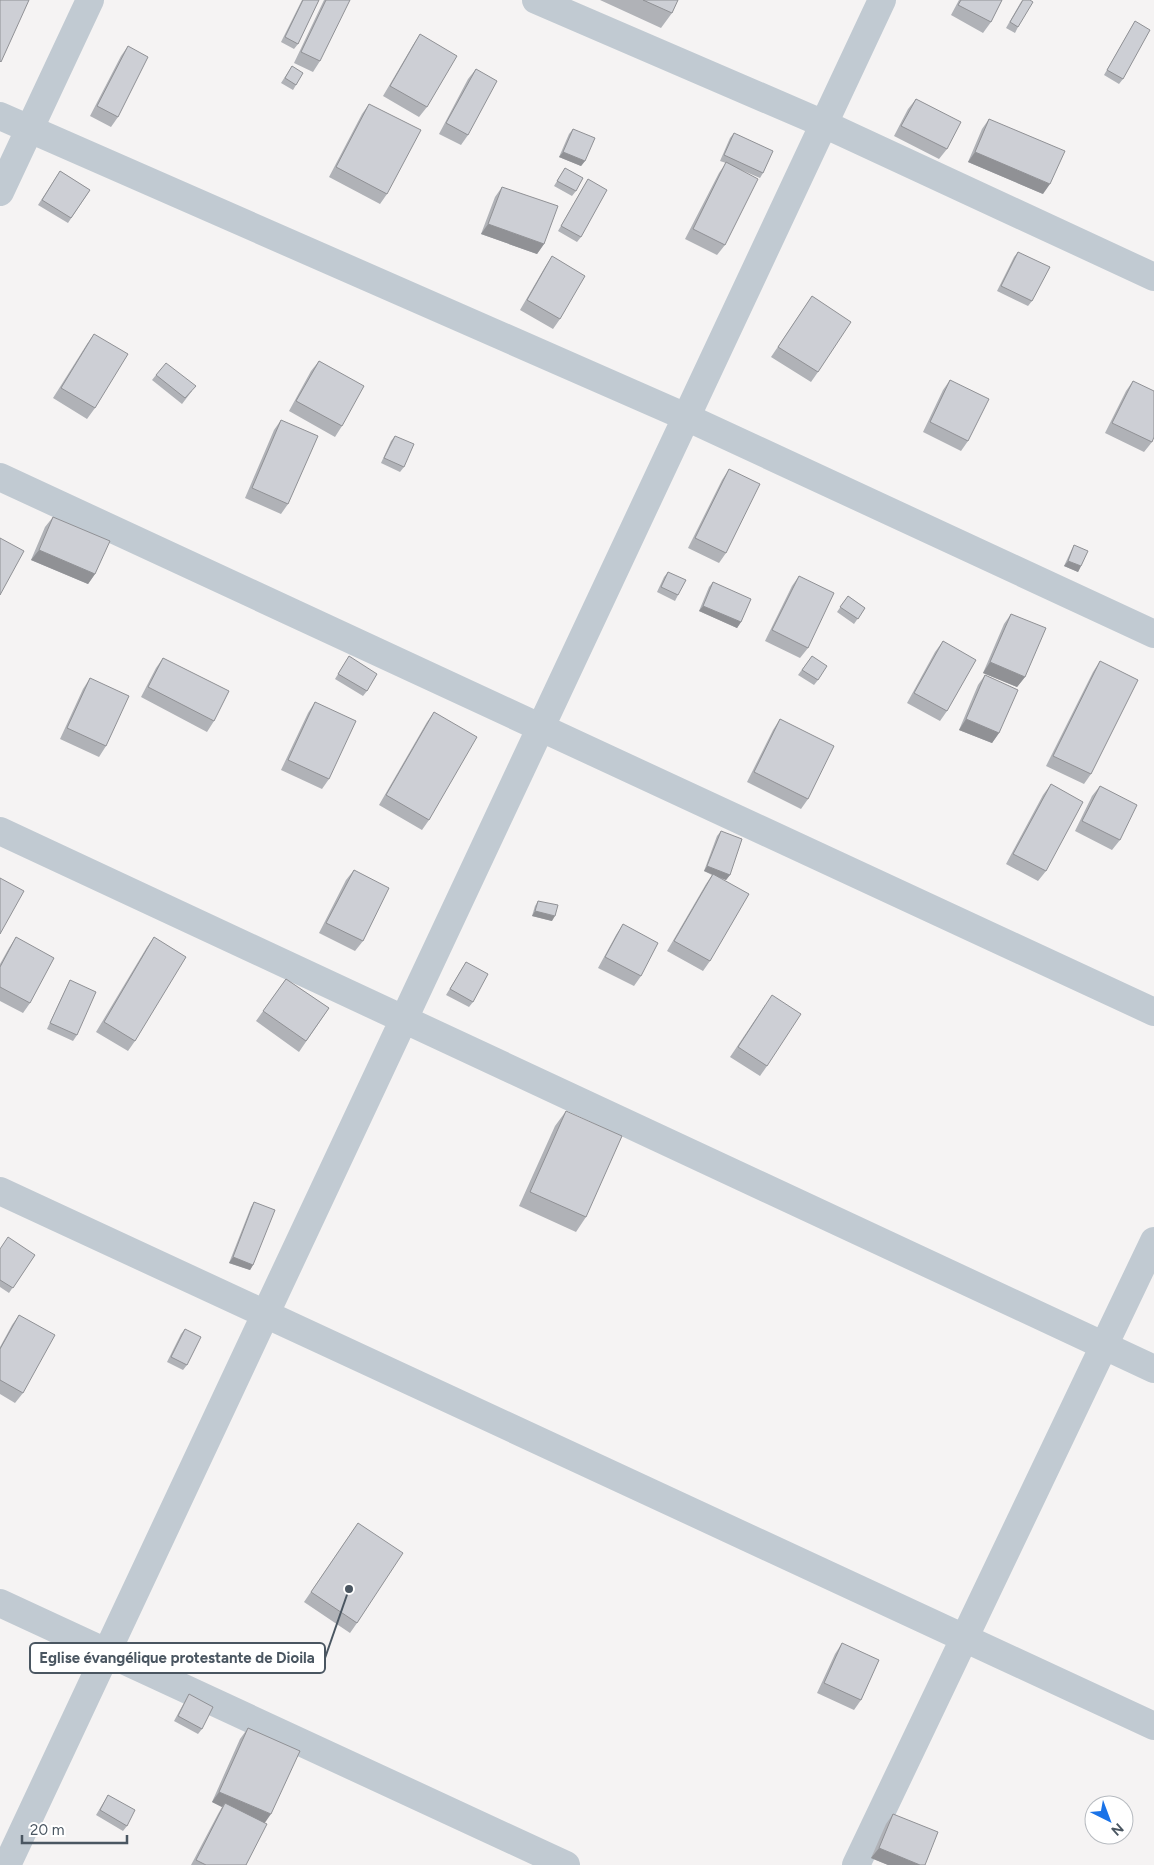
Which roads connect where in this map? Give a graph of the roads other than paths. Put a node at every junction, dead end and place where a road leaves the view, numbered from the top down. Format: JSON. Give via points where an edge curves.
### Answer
{"nodes":[{"id":1,"x":90,"y":0,"type":"edge"},
{"id":2,"x":536,"y":0,"type":"edge"},
{"id":3,"x":882,"y":0,"type":"edge"},
{"id":4,"x":0,"y":116,"type":"edge"},
{"id":5,"x":824,"y":124,"type":"junction"},
{"id":6,"x":31,"y":129,"type":"junction"},
{"id":7,"x":0,"y":192,"type":"edge"},
{"id":8,"x":1154,"y":277,"type":"edge"},
{"id":9,"x":686,"y":418,"type":"junction"},
{"id":10,"x":0,"y":477,"type":"edge"},
{"id":11,"x":1154,"y":634,"type":"edge"},
{"id":12,"x":541,"y":728,"type":"junction"},
{"id":13,"x":0,"y":831,"type":"edge"},
{"id":14,"x":1154,"y":1012,"type":"edge"},
{"id":15,"x":404,"y":1020,"type":"junction"},
{"id":16,"x":0,"y":1191,"type":"edge"},
{"id":17,"x":1154,"y":1242,"type":"edge"},
{"id":18,"x":266,"y":1314,"type":"junction"},
{"id":19,"x":1104,"y":1346,"type":"junction"},
{"id":20,"x":1154,"y":1369,"type":"edge"},
{"id":21,"x":0,"y":1603,"type":"edge"},
{"id":22,"x":964,"y":1638,"type":"junction"},
{"id":23,"x":107,"y":1652,"type":"junction"},
{"id":24,"x":1154,"y":1726,"type":"edge"},
{"id":25,"x":7,"y":1865,"type":"edge"},
{"id":26,"x":566,"y":1865,"type":"edge"},
{"id":27,"x":856,"y":1865,"type":"edge"}],
"edges":[{"from":1,"to":6,"type":"street"},
{"from":2,"to":5,"type":"street"},
{"from":3,"to":5,"type":"street"},
{"from":4,"to":6,"type":"street"},
{"from":5,"to":8,"type":"street"},
{"from":5,"to":9,"type":"street"},
{"from":6,"to":7,"type":"street"},
{"from":6,"to":9,"type":"street"},
{"from":9,"to":11,"type":"street"},
{"from":9,"to":12,"type":"street"},
{"from":10,"to":12,"type":"street"},
{"from":12,"to":14,"type":"street"},
{"from":12,"to":15,"type":"street"},
{"from":13,"to":15,"type":"street"},
{"from":15,"to":18,"type":"street"},
{"from":15,"to":19,"type":"street"},
{"from":16,"to":18,"type":"street"},
{"from":17,"to":19,"type":"street"},
{"from":18,"to":22,"type":"street"},
{"from":18,"to":23,"type":"street"},
{"from":19,"to":20,"type":"street"},
{"from":19,"to":22,"type":"street"},
{"from":21,"to":23,"type":"street"},
{"from":22,"to":24,"type":"street"},
{"from":22,"to":27,"type":"street"},
{"from":23,"to":25,"type":"street"},
{"from":23,"to":26,"type":"street"}]}
